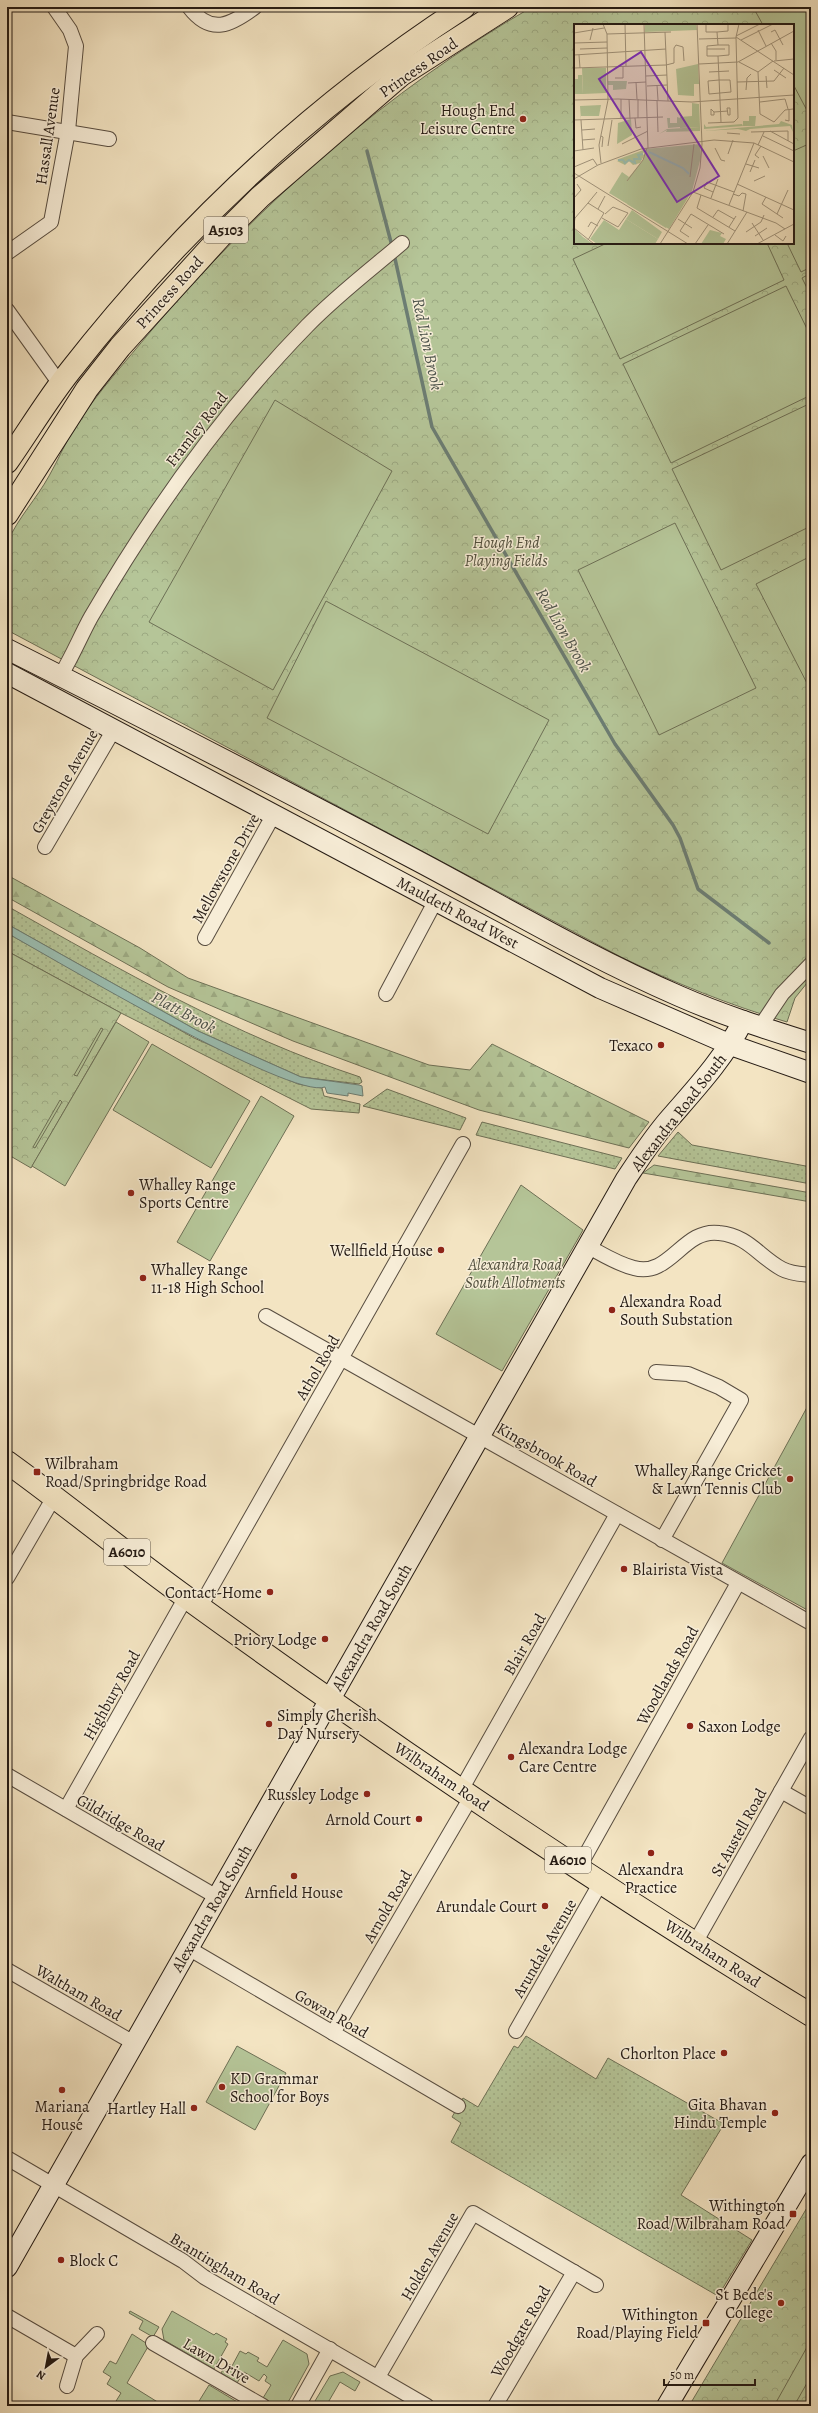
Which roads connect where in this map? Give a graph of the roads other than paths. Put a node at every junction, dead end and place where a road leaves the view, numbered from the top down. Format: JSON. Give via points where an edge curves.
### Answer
{"nodes":[{"id":1,"x":54,"y":7,"type":"edge"},
{"id":2,"x":189,"y":7,"type":"edge"},
{"id":3,"x":255,"y":7,"type":"edge"},
{"id":4,"x":464,"y":7,"type":"edge"},
{"id":5,"x":503,"y":8,"type":"edge"},
{"id":6,"x":7,"y":122,"type":"edge"},
{"id":7,"x":68,"y":131,"type":"junction"},
{"id":8,"x":109,"y":139,"type":"dead end"},
{"id":9,"x":402,"y":242,"type":"dead end"},
{"id":10,"x":7,"y":253,"type":"edge"},
{"id":11,"x":7,"y":310,"type":"edge"},
{"id":12,"x":60,"y":384,"type":"junction"},
{"id":13,"x":7,"y":462,"type":"edge"},
{"id":14,"x":7,"y":514,"type":"edge"},
{"id":15,"x":7,"y":649,"type":"edge"},
{"id":16,"x":7,"y":673,"type":"edge"},
{"id":17,"x":62,"y":673,"type":"dead end"},
{"id":18,"x":125,"y":709,"type":"junction"},
{"id":19,"x":113,"y":731,"type":"junction"},
{"id":20,"x":274,"y":814,"type":"junction"},
{"id":21,"x":45,"y":847,"type":"dead end"},
{"id":22,"x":436,"y":900,"type":"junction"},
{"id":23,"x":205,"y":938,"type":"dead end"},
{"id":24,"x":808,"y":967,"type":"edge"},
{"id":25,"x":386,"y":994,"type":"dead end"},
{"id":26,"x":751,"y":1024,"type":"junction"},
{"id":27,"x":811,"y":1043,"type":"edge"},
{"id":28,"x":731,"y":1045,"type":"junction"},
{"id":29,"x":811,"y":1073,"type":"edge"},
{"id":30,"x":463,"y":1144,"type":"dead end"},
{"id":31,"x":587,"y":1246,"type":"junction"},
{"id":32,"x":811,"y":1275,"type":"edge"},
{"id":33,"x":266,"y":1316,"type":"dead end"},
{"id":34,"x":341,"y":1358,"type":"junction"},
{"id":35,"x":656,"y":1372,"type":"dead end"},
{"id":36,"x":480,"y":1436,"type":"junction"},
{"id":37,"x":7,"y":1462,"type":"edge"},
{"id":38,"x":54,"y":1497,"type":"junction"},
{"id":39,"x":617,"y":1514,"type":"junction"},
{"id":40,"x":662,"y":1540,"type":"junction"},
{"id":41,"x":7,"y":1578,"type":"edge"},
{"id":42,"x":738,"y":1583,"type":"junction"},
{"id":43,"x":193,"y":1602,"type":"junction"},
{"id":44,"x":811,"y":1623,"type":"edge"},
{"id":45,"x":330,"y":1699,"type":"junction"},
{"id":46,"x":811,"y":1738,"type":"edge"},
{"id":47,"x":7,"y":1775,"type":"edge"},
{"id":48,"x":781,"y":1791,"type":"junction"},
{"id":49,"x":466,"y":1793,"type":"junction"},
{"id":50,"x":811,"y":1808,"type":"edge"},
{"id":51,"x":66,"y":1809,"type":"junction"},
{"id":52,"x":579,"y":1867,"type":"junction"},
{"id":53,"x":601,"y":1882,"type":"junction"},
{"id":54,"x":217,"y":1897,"type":"junction"},
{"id":55,"x":695,"y":1943,"type":"junction"},
{"id":56,"x":188,"y":1948,"type":"junction"},
{"id":57,"x":7,"y":1970,"type":"edge"},
{"id":58,"x":811,"y":2015,"type":"edge"},
{"id":59,"x":516,"y":2031,"type":"dead end"},
{"id":60,"x":333,"y":2033,"type":"junction"},
{"id":61,"x":134,"y":2043,"type":"junction"},
{"id":62,"x":458,"y":2106,"type":"dead end"},
{"id":63,"x":7,"y":2158,"type":"edge"},
{"id":64,"x":811,"y":2164,"type":"edge"},
{"id":65,"x":53,"y":2185,"type":"junction"},
{"id":66,"x":7,"y":2267,"type":"edge"},
{"id":67,"x":574,"y":2272,"type":"junction"},
{"id":68,"x":596,"y":2285,"type":"dead end"},
{"id":69,"x":7,"y":2316,"type":"edge"},
{"id":70,"x":96,"y":2334,"type":"dead end"},
{"id":71,"x":153,"y":2342,"type":"dead end"},
{"id":72,"x":330,"y":2349,"type":"junction"},
{"id":73,"x":76,"y":2356,"type":"junction"},
{"id":74,"x":378,"y":2377,"type":"junction"},
{"id":75,"x":67,"y":2386,"type":"dead end"},
{"id":76,"x":263,"y":2406,"type":"edge"},
{"id":77,"x":298,"y":2406,"type":"edge"},
{"id":78,"x":427,"y":2406,"type":"edge"},
{"id":79,"x":495,"y":2406,"type":"edge"},
{"id":80,"x":667,"y":2406,"type":"edge"}],
"edges":[{"from":1,"to":7,"type":"street","name":"Hassall Avenue","via":[[70,30],[76,46]]},
{"from":2,"to":3,"type":"street","via":[[197,17],[214,26],[235,22]]},
{"from":4,"to":12,"type":"highway","name":"Princess Road","number":"A5103","via":[[353,85],[243,180],[162,263]]},
{"from":5,"to":14,"type":"highway","name":"Princess Road","number":"A5103","via":[[401,75],[260,197],[220,237],[130,336],[87,389]]},
{"from":6,"to":7,"type":"street"},
{"from":7,"to":8,"type":"street"},
{"from":7,"to":10,"type":"street","name":"Hassall Avenue","via":[[51,222]]},
{"from":9,"to":17,"type":"street","name":"Framley Road","via":[[306,326],[202,447],[127,556]]},
{"from":11,"to":12,"type":"street"},
{"from":12,"to":13,"type":"highway","name":"Princess Road","number":"A5103"},
{"from":15,"to":18,"type":"street","name":"Mauldeth Road West"},
{"from":16,"to":19,"type":"street","name":"Mauldeth Road West"},
{"from":18,"to":19,"type":"street"},
{"from":18,"to":26,"type":"street","name":"Mauldeth Road West","via":[[310,804],[556,936],[679,996]]},
{"from":19,"to":20,"type":"street","name":"Mauldeth Road West"},
{"from":19,"to":21,"type":"street","name":"Greystone Avenue"},
{"from":20,"to":22,"type":"street","name":"Mauldeth Road West"},
{"from":20,"to":23,"type":"street","name":"Mellowstone Drive"},
{"from":22,"to":25,"type":"street"},
{"from":22,"to":28,"type":"street","name":"Mauldeth Road West","via":[[600,988]]},
{"from":24,"to":26,"type":"street"},
{"from":26,"to":27,"type":"street","name":"Mauldeth Road West"},
{"from":26,"to":28,"type":"street","name":"Alexandra Road South"},
{"from":28,"to":29,"type":"street","name":"Mauldeth Road West"},
{"from":28,"to":31,"type":"street","name":"Alexandra Road South","via":[[702,1083],[655,1136]]},
{"from":30,"to":34,"type":"street","name":"Athol Road"},
{"from":31,"to":32,"type":"street","via":[[634,1268],[648,1270],[675,1256],[683,1244],[692,1239],[718,1232],[744,1240],[781,1268],[794,1274]]},
{"from":31,"to":36,"type":"street","name":"Alexandra Road South"},
{"from":33,"to":34,"type":"street","name":"Kingsbrook Road"},
{"from":34,"to":36,"type":"street","name":"Kingsbrook Road"},
{"from":34,"to":43,"type":"street","name":"Athol Road"},
{"from":35,"to":40,"type":"street","via":[[688,1374],[741,1400]]},
{"from":36,"to":39,"type":"street","name":"Kingsbrook Road"},
{"from":36,"to":45,"type":"street","name":"Alexandra Road South"},
{"from":37,"to":38,"type":"highway","name":"Wilbraham Road","number":"A6010"},
{"from":38,"to":41,"type":"street"},
{"from":38,"to":43,"type":"highway","name":"Wilbraham Road","number":"A6010"},
{"from":39,"to":40,"type":"street","name":"Kingsbrook Road"},
{"from":39,"to":49,"type":"street","name":"Blair Road"},
{"from":40,"to":42,"type":"street","name":"Kingsbrook Road"},
{"from":42,"to":44,"type":"street","name":"Kingsbrook Road"},
{"from":42,"to":52,"type":"street","name":"Woodlands Road"},
{"from":43,"to":45,"type":"highway","name":"Wilbraham Road","number":"A6010"},
{"from":43,"to":51,"type":"street","name":"Highbury Road"},
{"from":45,"to":49,"type":"highway","name":"Wilbraham Road","number":"A6010"},
{"from":45,"to":54,"type":"street","name":"Alexandra Road South"},
{"from":46,"to":48,"type":"street","name":"St Austell Road"},
{"from":47,"to":51,"type":"street","name":"Gildridge Road"},
{"from":48,"to":50,"type":"street"},
{"from":48,"to":55,"type":"street","name":"St Austell Road"},
{"from":49,"to":52,"type":"highway","name":"Wilbraham Road","number":"A6010"},
{"from":49,"to":60,"type":"street","name":"Arnold Road"},
{"from":51,"to":54,"type":"street","name":"Gildridge Road"},
{"from":52,"to":53,"type":"highway","name":"Wilbraham Road","number":"A6010"},
{"from":53,"to":55,"type":"highway","name":"Wilbraham Road","number":"A6010"},
{"from":53,"to":59,"type":"street","name":"Arundale Avenue"},
{"from":54,"to":56,"type":"street","name":"Alexandra Road South"},
{"from":55,"to":58,"type":"highway","name":"Wilbraham Road","number":"A6010"},
{"from":56,"to":60,"type":"street","name":"Gowan Road"},
{"from":56,"to":61,"type":"street","name":"Alexandra Road South"},
{"from":57,"to":61,"type":"street","name":"Waltham Road"},
{"from":60,"to":62,"type":"street","name":"Gowan Road"},
{"from":61,"to":65,"type":"street","name":"Alexandra Road South"},
{"from":63,"to":65,"type":"street","name":"Brantingham Road"},
{"from":64,"to":80,"type":"street"},
{"from":65,"to":66,"type":"street","name":"Alexandra Road South"},
{"from":65,"to":72,"type":"street","name":"Brantingham Road","via":[[182,2261],[204,2277]]},
{"from":67,"to":68,"type":"street","name":"Holden Avenue"},
{"from":67,"to":74,"type":"street","name":"Holden Avenue","via":[[473,2213]]},
{"from":67,"to":79,"type":"street","name":"Woodgate Road"},
{"from":69,"to":73,"type":"street"},
{"from":70,"to":73,"type":"street"},
{"from":71,"to":76,"type":"street","name":"Lawn Drive"},
{"from":72,"to":74,"type":"street","name":"Brantingham Road"},
{"from":72,"to":77,"type":"street"},
{"from":73,"to":75,"type":"street"},
{"from":74,"to":78,"type":"street","name":"Brantingham Road"}]}
